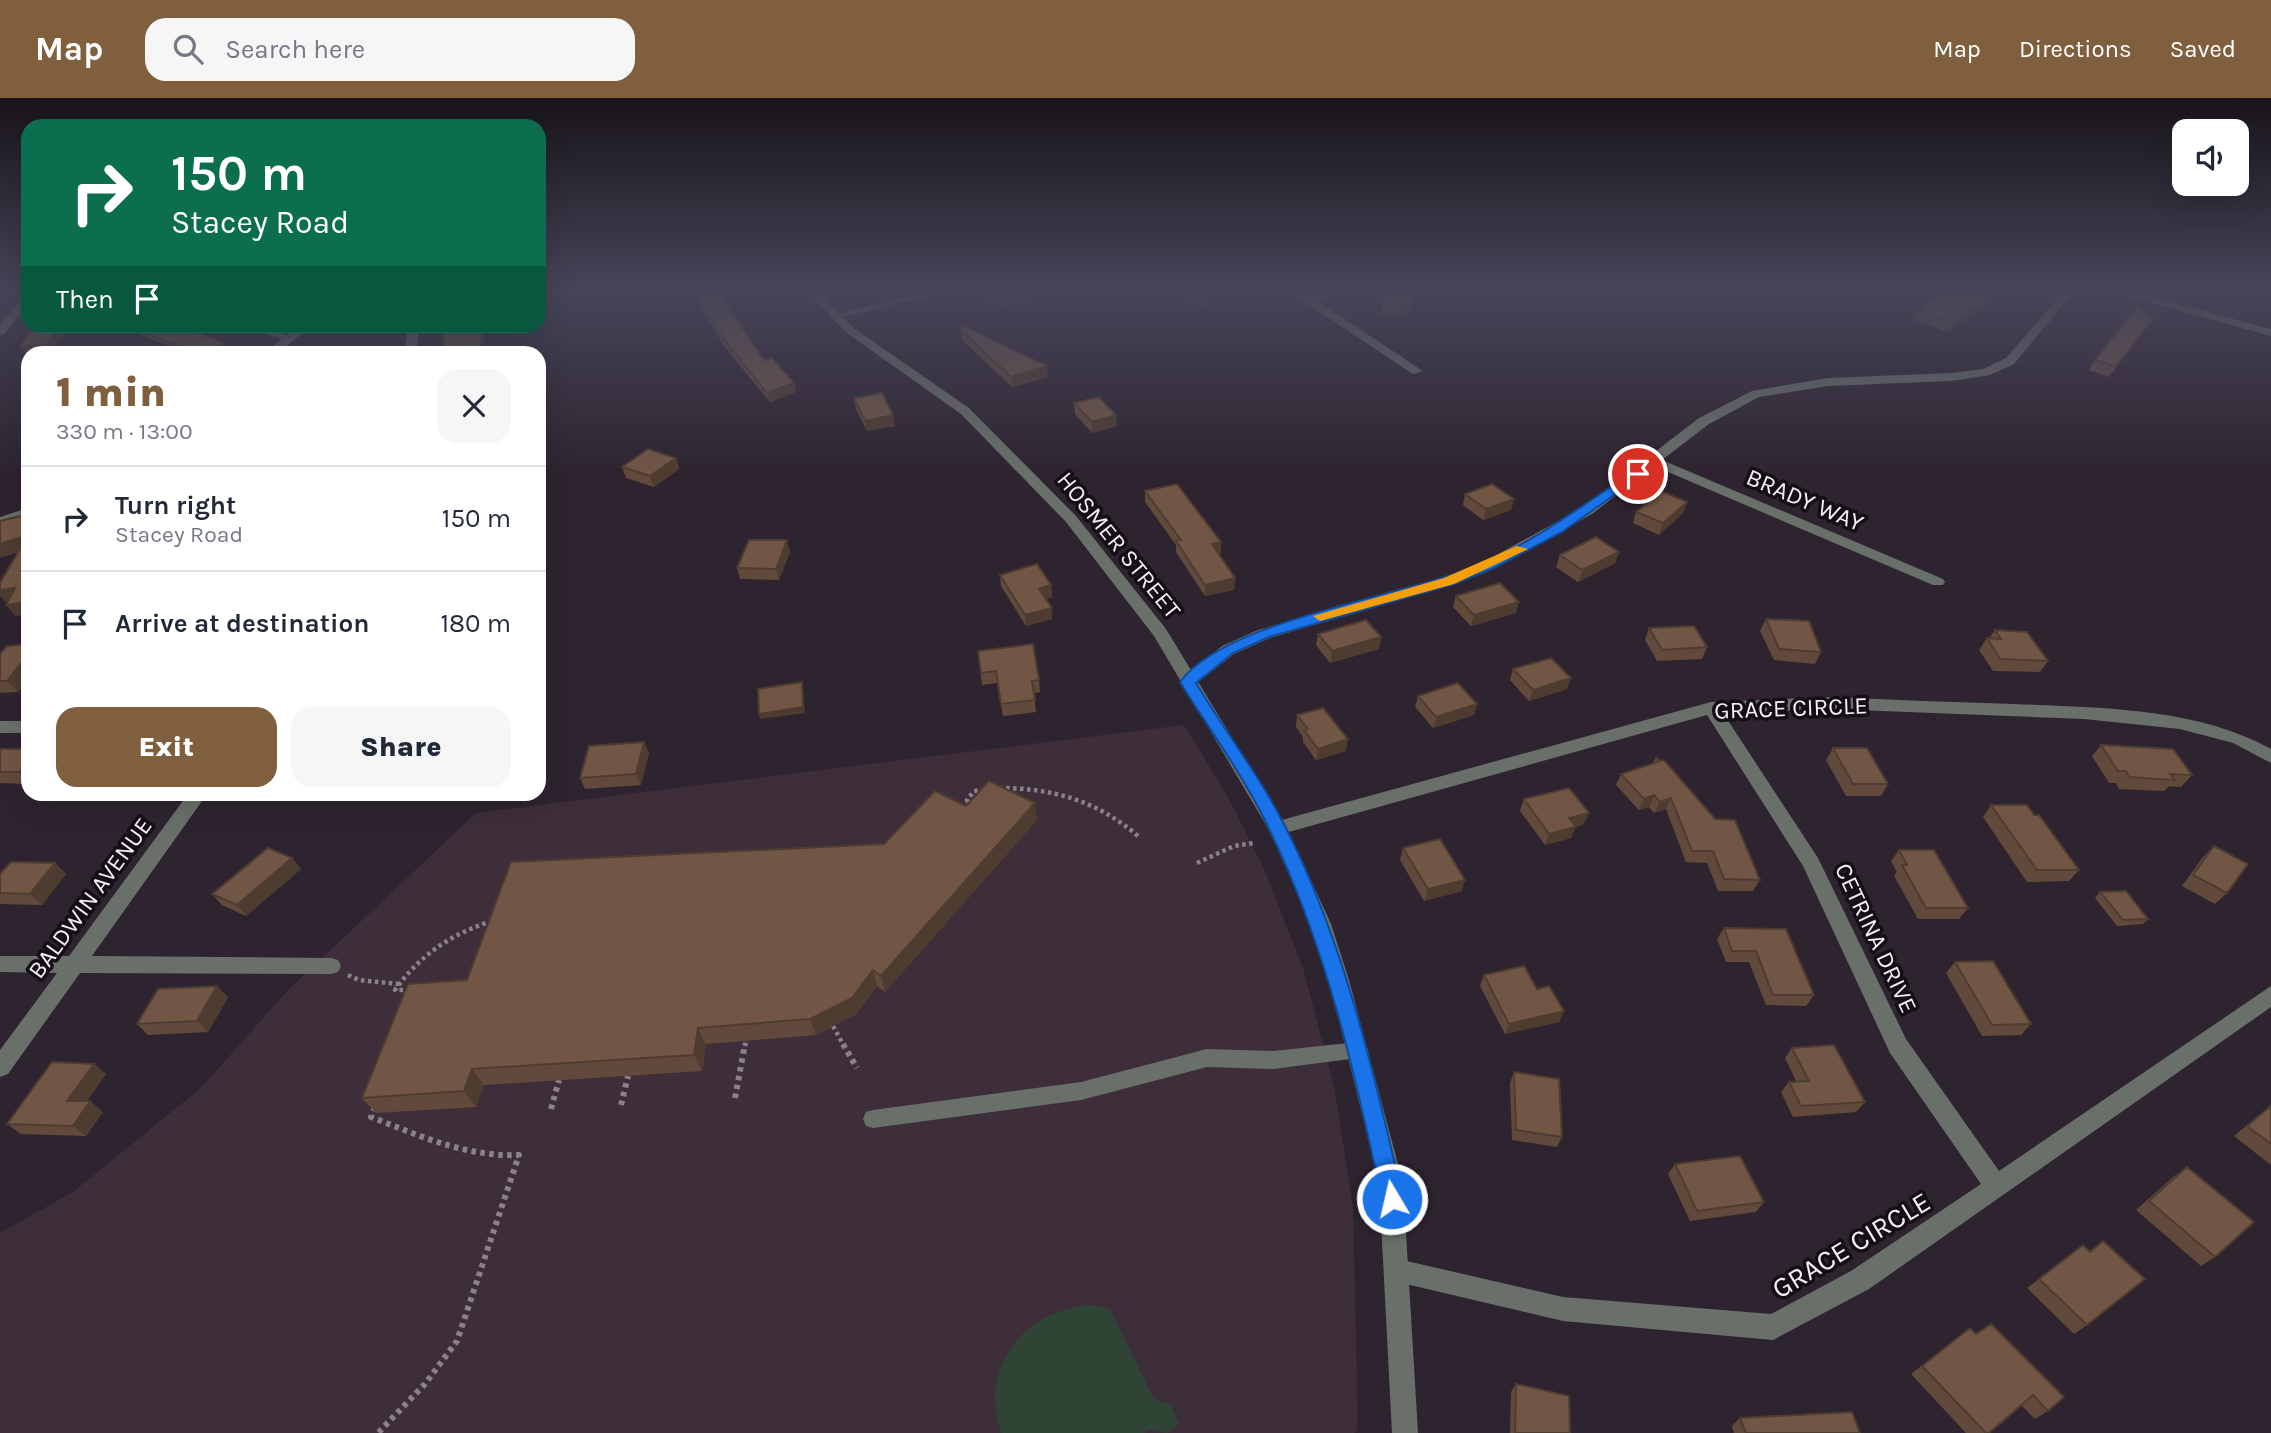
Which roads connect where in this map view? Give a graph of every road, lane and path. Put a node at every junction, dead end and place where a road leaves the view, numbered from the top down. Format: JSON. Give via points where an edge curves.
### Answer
{"nodes":[{"id":1,"x":877,"y":350,"type":"edge"},
{"id":2,"x":1385,"y":350,"type":"edge"},
{"id":3,"x":2019,"y":350,"type":"edge"},
{"id":4,"x":1417,"y":371,"type":"dead end"},
{"id":5,"x":1654,"y":462,"type":"junction"},
{"id":6,"x":21,"y":514,"type":"edge"},
{"id":7,"x":0,"y":522,"type":"edge"},
{"id":8,"x":1938,"y":582,"type":"dead end"},
{"id":9,"x":1187,"y":682,"type":"junction"},
{"id":10,"x":1711,"y":708,"type":"junction"},
{"id":11,"x":0,"y":727,"type":"edge"},
{"id":12,"x":21,"y":727,"type":"edge"},
{"id":13,"x":2271,"y":757,"type":"edge"},
{"id":14,"x":193,"y":801,"type":"edge"},
{"id":15,"x":973,"y":809,"type":"edge"},
{"id":16,"x":1278,"y":828,"type":"junction"},
{"id":17,"x":1139,"y":837,"type":"dead end"},
{"id":18,"x":1254,"y":843,"type":"dead end"},
{"id":19,"x":1197,"y":863,"type":"dead end"},
{"id":20,"x":495,"y":921,"type":"edge"},
{"id":21,"x":0,"y":964,"type":"edge"},
{"id":22,"x":73,"y":965,"type":"junction"},
{"id":23,"x":331,"y":966,"type":"joint"},
{"id":24,"x":399,"y":984,"type":"junction"},
{"id":25,"x":420,"y":991,"type":"edge"},
{"id":26,"x":2271,"y":995,"type":"edge"},
{"id":27,"x":833,"y":1026,"type":"edge"},
{"id":28,"x":746,"y":1041,"type":"edge"},
{"id":29,"x":1358,"y":1050,"type":"junction"},
{"id":30,"x":0,"y":1067,"type":"edge"},
{"id":31,"x":857,"y":1068,"type":"dead end"},
{"id":32,"x":628,"y":1076,"type":"edge"},
{"id":33,"x":559,"y":1080,"type":"edge"},
{"id":34,"x":735,"y":1098,"type":"dead end"},
{"id":35,"x":621,"y":1104,"type":"dead end"},
{"id":36,"x":376,"y":1105,"type":"edge"},
{"id":37,"x":551,"y":1109,"type":"dead end"},
{"id":38,"x":873,"y":1119,"type":"dead end"},
{"id":39,"x":1997,"y":1187,"type":"junction"},
{"id":40,"x":1398,"y":1271,"type":"junction"},
{"id":41,"x":378,"y":1433,"type":"edge"},
{"id":42,"x":1405,"y":1433,"type":"edge"}],
"edges":[{"from":1,"to":9,"type":"street","name":"HOSMER STREET","via":[[965,411],[1028,472],[1115,572],[1160,633]]},
{"from":2,"to":4,"type":"street"},
{"from":3,"to":5,"type":"street","via":[[2010,361],[1986,372],[1828,382],[1756,394],[1704,421]]},
{"from":5,"to":8,"type":"street","name":"BRADY WAY"},
{"from":5,"to":9,"type":"street","via":[[1567,524],[1489,565],[1449,581],[1264,634],[1228,650]]},
{"from":6,"to":7,"type":"street"},
{"from":9,"to":16,"type":"street","name":"HOSMER STREET"},
{"from":10,"to":13,"type":"street","name":"GRACE CIRCLE","via":[[1832,703],[2084,713],[2180,723],[2239,740]]},
{"from":10,"to":16,"type":"street","name":"GRACE CIRCLE"},
{"from":10,"to":39,"type":"street","name":"CETRINA DRIVE","via":[[1811,863],[1898,1046]]},
{"from":11,"to":12,"type":"street"},
{"from":14,"to":22,"type":"street","name":"BALDWIN AVENUE"},
{"from":15,"to":17,"type":"path","via":[[967,800],[974,791],[1025,787],[1060,792],[1098,807]]},
{"from":16,"to":29,"type":"street","name":"HOSMER STREET","via":[[1321,924]]},
{"from":18,"to":19,"type":"path","via":[[1234,846]]},
{"from":20,"to":24,"type":"path","via":[[458,932],[435,947]]},
{"from":21,"to":22,"type":"street"},
{"from":22,"to":23,"type":"street"},
{"from":22,"to":30,"type":"street","name":"BALDWIN AVENUE"},
{"from":23,"to":24,"type":"path","via":[[359,980]]},
{"from":24,"to":25,"type":"path","via":[[395,990]]},
{"from":26,"to":39,"type":"street","name":"GRACE CIRCLE"},
{"from":27,"to":31,"type":"path"},
{"from":28,"to":34,"type":"path"},
{"from":29,"to":38,"type":"lane","via":[[1273,1060],[1207,1058],[1080,1091]]},
{"from":29,"to":40,"type":"street","name":"HOSMER STREET","via":[[1391,1183]]},
{"from":32,"to":35,"type":"path"},
{"from":33,"to":37,"type":"path"},
{"from":36,"to":41,"type":"path","via":[[370,1117],[448,1145],[498,1157],[519,1155],[457,1341],[425,1384]]},
{"from":39,"to":40,"type":"street","name":"GRACE CIRCLE","via":[[1860,1280],[1773,1327],[1563,1309]]},
{"from":40,"to":42,"type":"street","name":"HOSMER STREET"}]}
